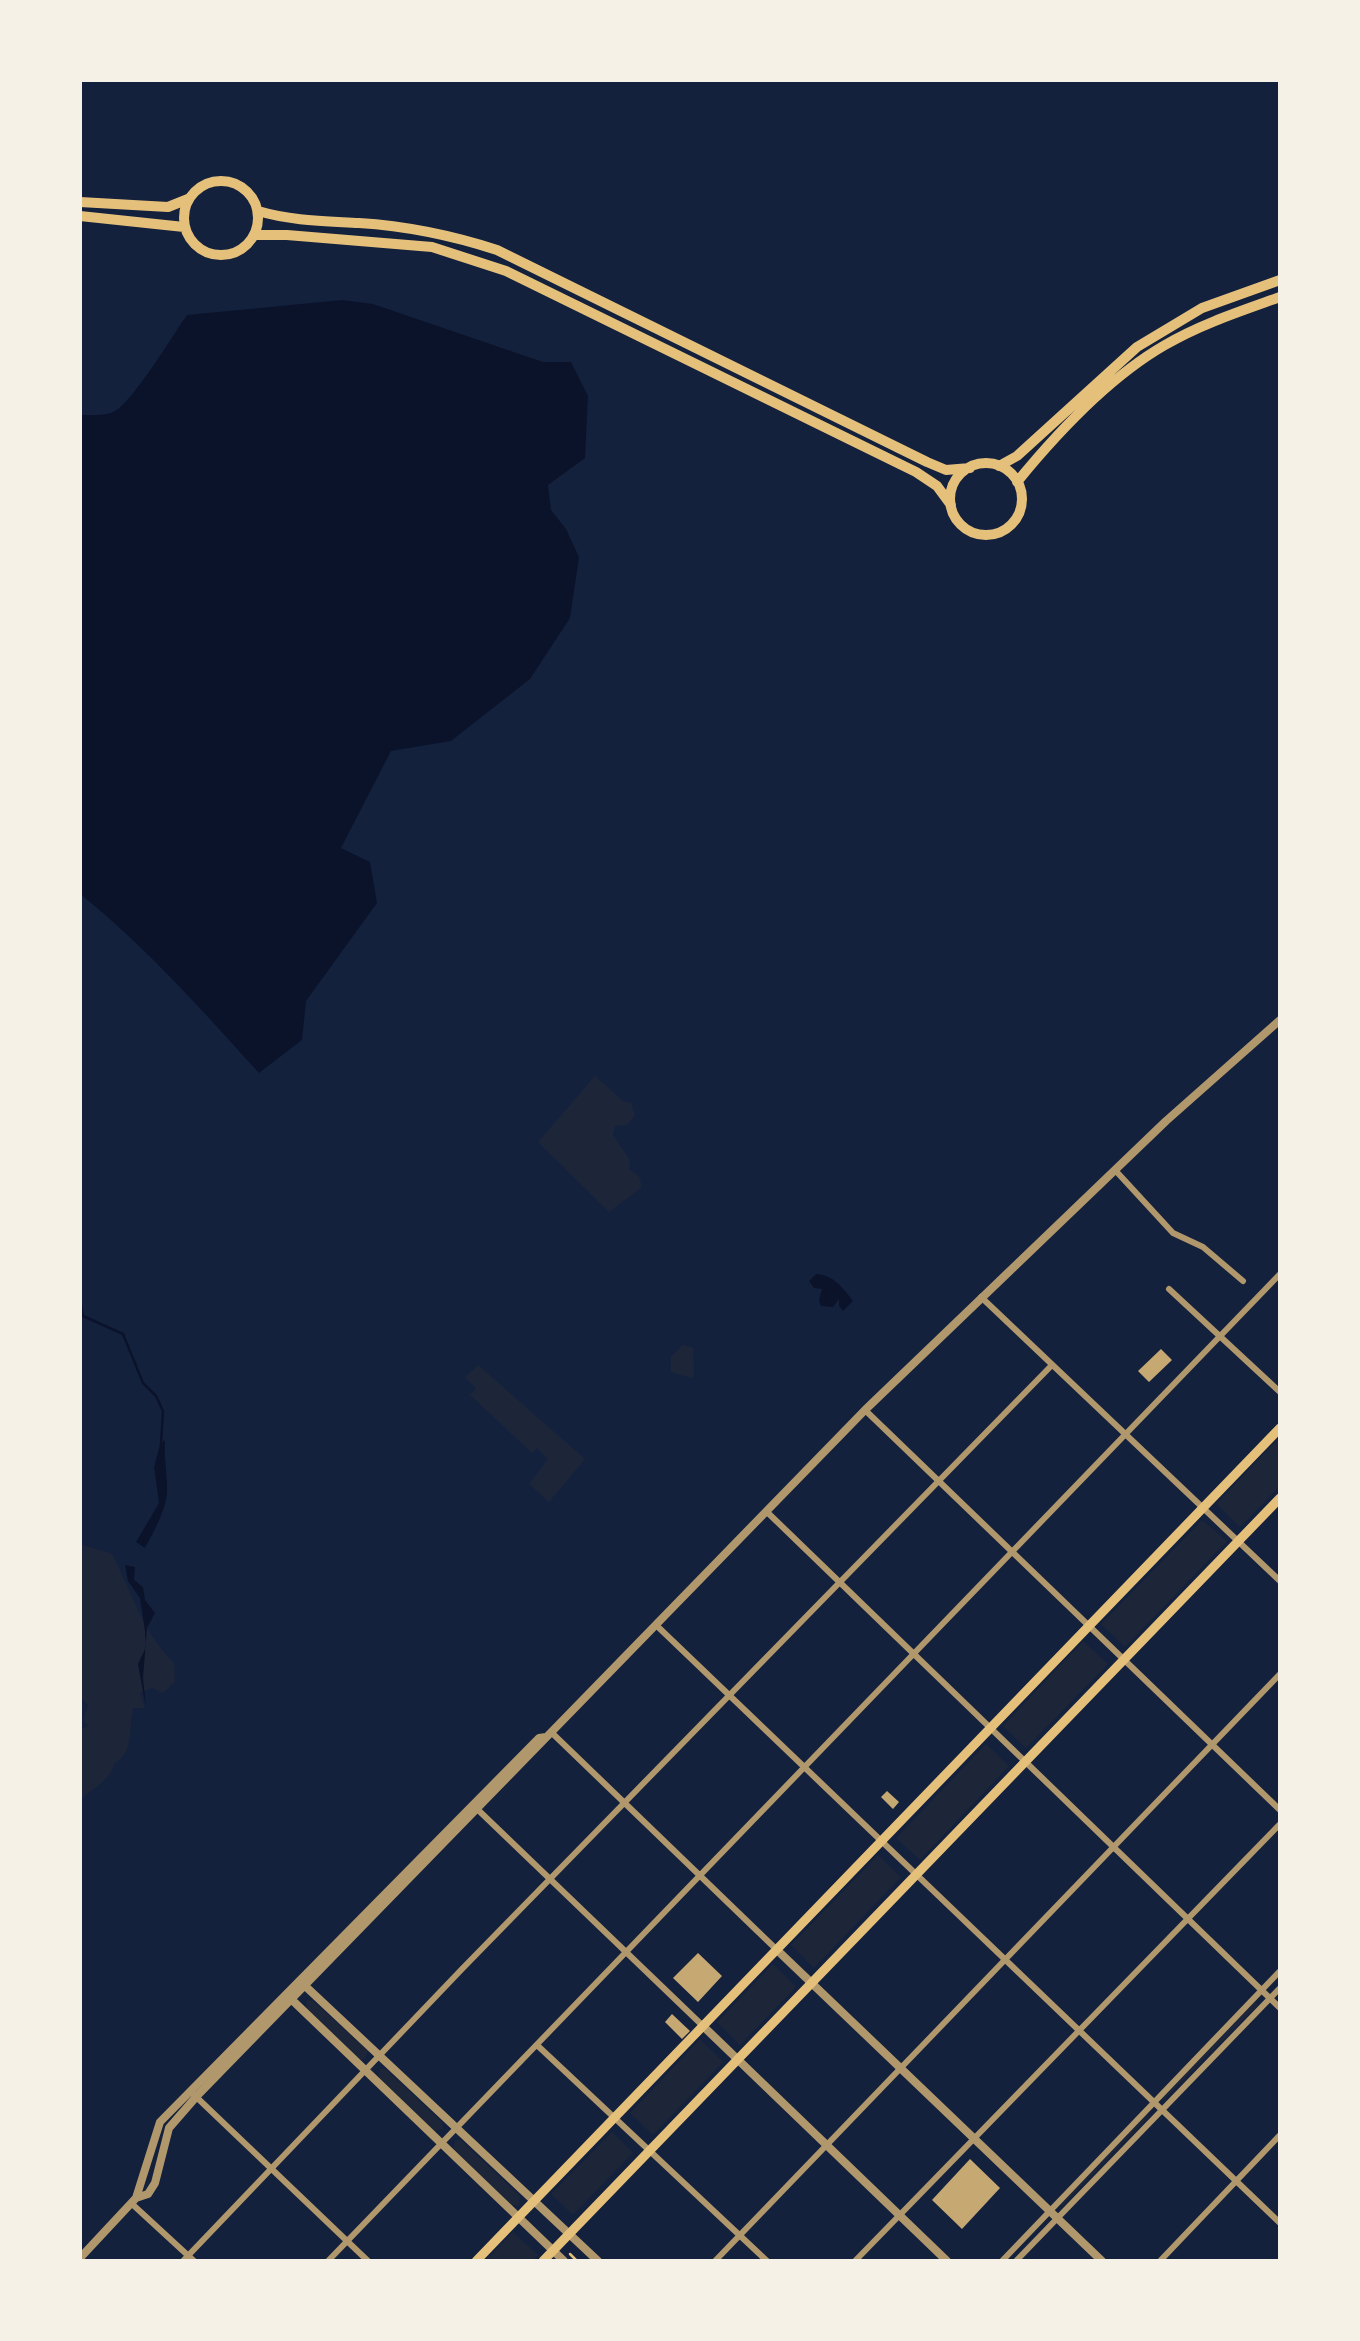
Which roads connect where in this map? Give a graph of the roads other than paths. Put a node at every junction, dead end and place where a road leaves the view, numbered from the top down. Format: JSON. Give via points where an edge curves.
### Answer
{"nodes":[{"id":1,"x":188,"y":199,"type":"junction"},
{"id":2,"x":80,"y":202,"type":"edge"},
{"id":3,"x":258,"y":211,"type":"junction"},
{"id":4,"x":80,"y":216,"type":"edge"},
{"id":5,"x":184,"y":227,"type":"junction"},
{"id":6,"x":254,"y":235,"type":"junction"},
{"id":7,"x":1280,"y":280,"type":"edge"},
{"id":8,"x":1280,"y":298,"type":"edge"},
{"id":9,"x":999,"y":466,"type":"junction"},
{"id":10,"x":970,"y":468,"type":"junction"},
{"id":11,"x":1018,"y":482,"type":"junction"},
{"id":12,"x":951,"y":505,"type":"junction"},
{"id":13,"x":1280,"y":1020,"type":"edge"},
{"id":14,"x":1115,"y":1170,"type":"junction"},
{"id":15,"x":1280,"y":1274,"type":"edge"},
{"id":16,"x":1243,"y":1281,"type":"dead end"},
{"id":17,"x":1169,"y":1288,"type":"dead end"},
{"id":18,"x":980,"y":1296,"type":"junction"},
{"id":19,"x":1221,"y":1335,"type":"junction"},
{"id":20,"x":1052,"y":1364,"type":"junction"},
{"id":21,"x":1280,"y":1392,"type":"edge"},
{"id":22,"x":865,"y":1410,"type":"junction"},
{"id":23,"x":1280,"y":1428,"type":"edge"},
{"id":24,"x":1125,"y":1434,"type":"junction"},
{"id":25,"x":938,"y":1481,"type":"junction"},
{"id":26,"x":1280,"y":1498,"type":"edge"},
{"id":27,"x":1203,"y":1508,"type":"junction"},
{"id":28,"x":766,"y":1511,"type":"junction"},
{"id":29,"x":1238,"y":1541,"type":"junction"},
{"id":30,"x":1012,"y":1552,"type":"junction"},
{"id":31,"x":1280,"y":1581,"type":"edge"},
{"id":32,"x":838,"y":1584,"type":"junction"},
{"id":33,"x":656,"y":1625,"type":"junction"},
{"id":34,"x":1088,"y":1626,"type":"junction"},
{"id":35,"x":912,"y":1655,"type":"junction"},
{"id":36,"x":1123,"y":1659,"type":"junction"},
{"id":37,"x":1280,"y":1674,"type":"edge"},
{"id":38,"x":729,"y":1695,"type":"junction"},
{"id":39,"x":989,"y":1729,"type":"junction"},
{"id":40,"x":549,"y":1734,"type":"junction"},
{"id":41,"x":1212,"y":1745,"type":"junction"},
{"id":42,"x":1023,"y":1762,"type":"junction"},
{"id":43,"x":804,"y":1767,"type":"junction"},
{"id":44,"x":624,"y":1803,"type":"junction"},
{"id":45,"x":475,"y":1808,"type":"junction"},
{"id":46,"x":1280,"y":1810,"type":"edge"},
{"id":47,"x":1280,"y":1824,"type":"edge"},
{"id":48,"x":880,"y":1841,"type":"junction"},
{"id":49,"x":1113,"y":1848,"type":"junction"},
{"id":50,"x":914,"y":1874,"type":"junction"},
{"id":51,"x":699,"y":1875,"type":"junction"},
{"id":52,"x":550,"y":1879,"type":"junction"},
{"id":53,"x":1188,"y":1920,"type":"junction"},
{"id":54,"x":776,"y":1949,"type":"junction"},
{"id":55,"x":625,"y":1952,"type":"junction"},
{"id":56,"x":1005,"y":1960,"type":"junction"},
{"id":57,"x":1280,"y":1971,"type":"edge"},
{"id":58,"x":302,"y":1983,"type":"junction"},
{"id":59,"x":811,"y":1983,"type":"junction"},
{"id":60,"x":1280,"y":1988,"type":"edge"},
{"id":61,"x":1262,"y":1990,"type":"junction"},
{"id":62,"x":288,"y":1997,"type":"junction"},
{"id":63,"x":1270,"y":1998,"type":"junction"},
{"id":64,"x":1280,"y":2008,"type":"edge"},
{"id":65,"x":704,"y":2027,"type":"junction"},
{"id":66,"x":1080,"y":2032,"type":"junction"},
{"id":67,"x":538,"y":2046,"type":"junction"},
{"id":68,"x":381,"y":2056,"type":"junction"},
{"id":69,"x":736,"y":2058,"type":"junction"},
{"id":70,"x":901,"y":2068,"type":"junction"},
{"id":71,"x":366,"y":2072,"type":"junction"},
{"id":72,"x":193,"y":2094,"type":"junction"},
{"id":73,"x":1154,"y":2103,"type":"junction"},
{"id":74,"x":1162,"y":2110,"type":"junction"},
{"id":75,"x":615,"y":2118,"type":"junction"},
{"id":76,"x":457,"y":2128,"type":"junction"},
{"id":77,"x":1280,"y":2135,"type":"edge"},
{"id":78,"x":974,"y":2138,"type":"junction"},
{"id":79,"x":441,"y":2144,"type":"junction"},
{"id":80,"x":827,"y":2146,"type":"junction"},
{"id":81,"x":650,"y":2150,"type":"junction"},
{"id":82,"x":273,"y":2169,"type":"junction"},
{"id":83,"x":1236,"y":2181,"type":"junction"},
{"id":84,"x":134,"y":2200,"type":"junction"},
{"id":85,"x":534,"y":2201,"type":"junction"},
{"id":86,"x":1050,"y":2211,"type":"junction"},
{"id":87,"x":899,"y":2215,"type":"junction"},
{"id":88,"x":518,"y":2217,"type":"junction"},
{"id":89,"x":1058,"y":2218,"type":"junction"},
{"id":90,"x":1280,"y":2223,"type":"edge"},
{"id":91,"x":569,"y":2234,"type":"junction"},
{"id":92,"x":740,"y":2236,"type":"junction"},
{"id":93,"x":347,"y":2241,"type":"junction"},
{"id":94,"x":553,"y":2250,"type":"junction"},
{"id":95,"x":80,"y":2258,"type":"edge"},
{"id":96,"x":188,"y":2259,"type":"edge"},
{"id":97,"x":328,"y":2261,"type":"edge"},
{"id":98,"x":368,"y":2261,"type":"edge"},
{"id":99,"x":476,"y":2261,"type":"edge"},
{"id":100,"x":543,"y":2261,"type":"edge"},
{"id":101,"x":564,"y":2261,"type":"edge"},
{"id":102,"x":598,"y":2261,"type":"edge"},
{"id":103,"x":715,"y":2261,"type":"edge"},
{"id":104,"x":767,"y":2261,"type":"edge"},
{"id":105,"x":855,"y":2261,"type":"edge"},
{"id":106,"x":947,"y":2261,"type":"edge"},
{"id":107,"x":1002,"y":2261,"type":"edge"},
{"id":108,"x":1016,"y":2261,"type":"edge"},
{"id":109,"x":1102,"y":2261,"type":"edge"},
{"id":110,"x":1160,"y":2261,"type":"edge"}],
"edges":[{"from":1,"to":2,"type":"highway","via":[[168,207]]},
{"from":1,"to":3,"type":"highway","via":[[204,184],[226,180],[247,191]]},
{"from":1,"to":5,"type":"highway"},
{"from":3,"to":6,"type":"highway"},
{"from":3,"to":10,"type":"highway","via":[[289,220],[444,233],[497,250],[927,462],[946,470]]},
{"from":4,"to":5,"type":"highway"},
{"from":5,"to":6,"type":"highway","via":[[198,248],[222,255]]},
{"from":6,"to":12,"type":"highway","via":[[432,247],[506,271],[916,472]]},
{"from":7,"to":9,"type":"highway","via":[[1202,308],[1136,346]]},
{"from":8,"to":11,"type":"highway","via":[[1164,345],[1120,377]]},
{"from":9,"to":10,"type":"highway"},
{"from":9,"to":11,"type":"highway"},
{"from":10,"to":12,"type":"highway","via":[[954,484]]},
{"from":11,"to":12,"type":"highway","via":[[1018,515],[992,535],[970,532]]},
{"from":13,"to":14,"type":"street"},
{"from":14,"to":16,"type":"street","via":[[1173,1233],[1204,1246]]},
{"from":14,"to":18,"type":"street"},
{"from":15,"to":19,"type":"street"},
{"from":17,"to":19,"type":"street"},
{"from":18,"to":20,"type":"street"},
{"from":18,"to":22,"type":"street"},
{"from":19,"to":21,"type":"street"},
{"from":19,"to":24,"type":"street"},
{"from":20,"to":24,"type":"street"},
{"from":20,"to":25,"type":"street"},
{"from":22,"to":25,"type":"street"},
{"from":22,"to":28,"type":"street"},
{"from":23,"to":27,"type":"main road"},
{"from":24,"to":27,"type":"street"},
{"from":24,"to":30,"type":"street"},
{"from":25,"to":30,"type":"street"},
{"from":25,"to":32,"type":"street"},
{"from":26,"to":29,"type":"main road"},
{"from":27,"to":29,"type":"street"},
{"from":27,"to":34,"type":"main road"},
{"from":28,"to":32,"type":"street"},
{"from":28,"to":33,"type":"street"},
{"from":29,"to":31,"type":"street"},
{"from":29,"to":36,"type":"main road"},
{"from":30,"to":34,"type":"street"},
{"from":30,"to":35,"type":"street"},
{"from":32,"to":35,"type":"street"},
{"from":32,"to":38,"type":"street"},
{"from":33,"to":38,"type":"street"},
{"from":33,"to":40,"type":"street"},
{"from":34,"to":36,"type":"street"},
{"from":34,"to":39,"type":"main road"},
{"from":35,"to":39,"type":"street"},
{"from":35,"to":43,"type":"street"},
{"from":36,"to":41,"type":"street"},
{"from":36,"to":42,"type":"main road"},
{"from":37,"to":41,"type":"street"},
{"from":38,"to":43,"type":"street"},
{"from":38,"to":44,"type":"street"},
{"from":39,"to":42,"type":"street"},
{"from":39,"to":48,"type":"main road"},
{"from":40,"to":44,"type":"street"},
{"from":40,"to":45,"type":"street"},
{"from":41,"to":46,"type":"street"},
{"from":41,"to":49,"type":"street"},
{"from":42,"to":49,"type":"street"},
{"from":42,"to":50,"type":"main road"},
{"from":43,"to":48,"type":"street"},
{"from":43,"to":51,"type":"street"},
{"from":44,"to":51,"type":"street"},
{"from":44,"to":52,"type":"street"},
{"from":45,"to":52,"type":"street"},
{"from":45,"to":58,"type":"street"},
{"from":47,"to":53,"type":"street"},
{"from":48,"to":50,"type":"street"},
{"from":48,"to":54,"type":"main road"},
{"from":49,"to":53,"type":"street"},
{"from":49,"to":56,"type":"street"},
{"from":50,"to":56,"type":"street"},
{"from":50,"to":59,"type":"main road"},
{"from":51,"to":54,"type":"street"},
{"from":51,"to":55,"type":"street"},
{"from":52,"to":55,"type":"street"},
{"from":52,"to":68,"type":"street"},
{"from":53,"to":61,"type":"street"},
{"from":53,"to":66,"type":"street"},
{"from":54,"to":59,"type":"street"},
{"from":54,"to":65,"type":"main road"},
{"from":55,"to":65,"type":"street"},
{"from":55,"to":67,"type":"street"},
{"from":56,"to":66,"type":"street"},
{"from":56,"to":70,"type":"street"},
{"from":57,"to":61,"type":"street"},
{"from":58,"to":62,"type":"street"},
{"from":58,"to":68,"type":"street"},
{"from":59,"to":69,"type":"main road"},
{"from":59,"to":70,"type":"street"},
{"from":60,"to":63,"type":"street"},
{"from":61,"to":63,"type":"street"},
{"from":61,"to":73,"type":"street"},
{"from":62,"to":71,"type":"street"},
{"from":62,"to":72,"type":"street"},
{"from":63,"to":64,"type":"street"},
{"from":63,"to":74,"type":"street"},
{"from":65,"to":69,"type":"street"},
{"from":65,"to":75,"type":"main road"},
{"from":66,"to":73,"type":"street"},
{"from":66,"to":78,"type":"street"},
{"from":67,"to":75,"type":"street"},
{"from":67,"to":76,"type":"street"},
{"from":68,"to":71,"type":"street"},
{"from":68,"to":76,"type":"street"},
{"from":69,"to":80,"type":"street"},
{"from":69,"to":81,"type":"main road"},
{"from":70,"to":78,"type":"street"},
{"from":70,"to":80,"type":"street"},
{"from":71,"to":79,"type":"street"},
{"from":71,"to":82,"type":"street"},
{"from":72,"to":82,"type":"street"},
{"from":72,"to":84,"type":"street","via":[[160,2122]]},
{"from":72,"to":84,"type":"street","via":[[169,2128],[155,2182]]},
{"from":73,"to":74,"type":"street"},
{"from":73,"to":86,"type":"street"},
{"from":74,"to":83,"type":"street"},
{"from":74,"to":89,"type":"street"},
{"from":75,"to":81,"type":"street"},
{"from":75,"to":85,"type":"main road"},
{"from":76,"to":79,"type":"street"},
{"from":76,"to":85,"type":"street"},
{"from":77,"to":83,"type":"street"},
{"from":78,"to":86,"type":"street"},
{"from":78,"to":87,"type":"street"},
{"from":79,"to":88,"type":"street"},
{"from":79,"to":93,"type":"street"},
{"from":80,"to":87,"type":"street"},
{"from":80,"to":92,"type":"street"},
{"from":81,"to":91,"type":"main road"},
{"from":81,"to":92,"type":"street"},
{"from":82,"to":93,"type":"street"},
{"from":82,"to":96,"type":"street"},
{"from":83,"to":90,"type":"street"},
{"from":83,"to":110,"type":"street"},
{"from":84,"to":95,"type":"street"},
{"from":84,"to":96,"type":"street"},
{"from":85,"to":88,"type":"main road"},
{"from":85,"to":91,"type":"street"},
{"from":86,"to":89,"type":"street"},
{"from":86,"to":107,"type":"street"},
{"from":87,"to":105,"type":"street"},
{"from":87,"to":106,"type":"street"},
{"from":88,"to":94,"type":"street"},
{"from":88,"to":99,"type":"main road"},
{"from":89,"to":108,"type":"street"},
{"from":89,"to":109,"type":"street"},
{"from":91,"to":94,"type":"main road"},
{"from":91,"to":102,"type":"street"},
{"from":92,"to":103,"type":"street"},
{"from":92,"to":104,"type":"street"},
{"from":93,"to":97,"type":"street"},
{"from":93,"to":98,"type":"street"},
{"from":94,"to":100,"type":"main road"},
{"from":94,"to":101,"type":"street"}]}
